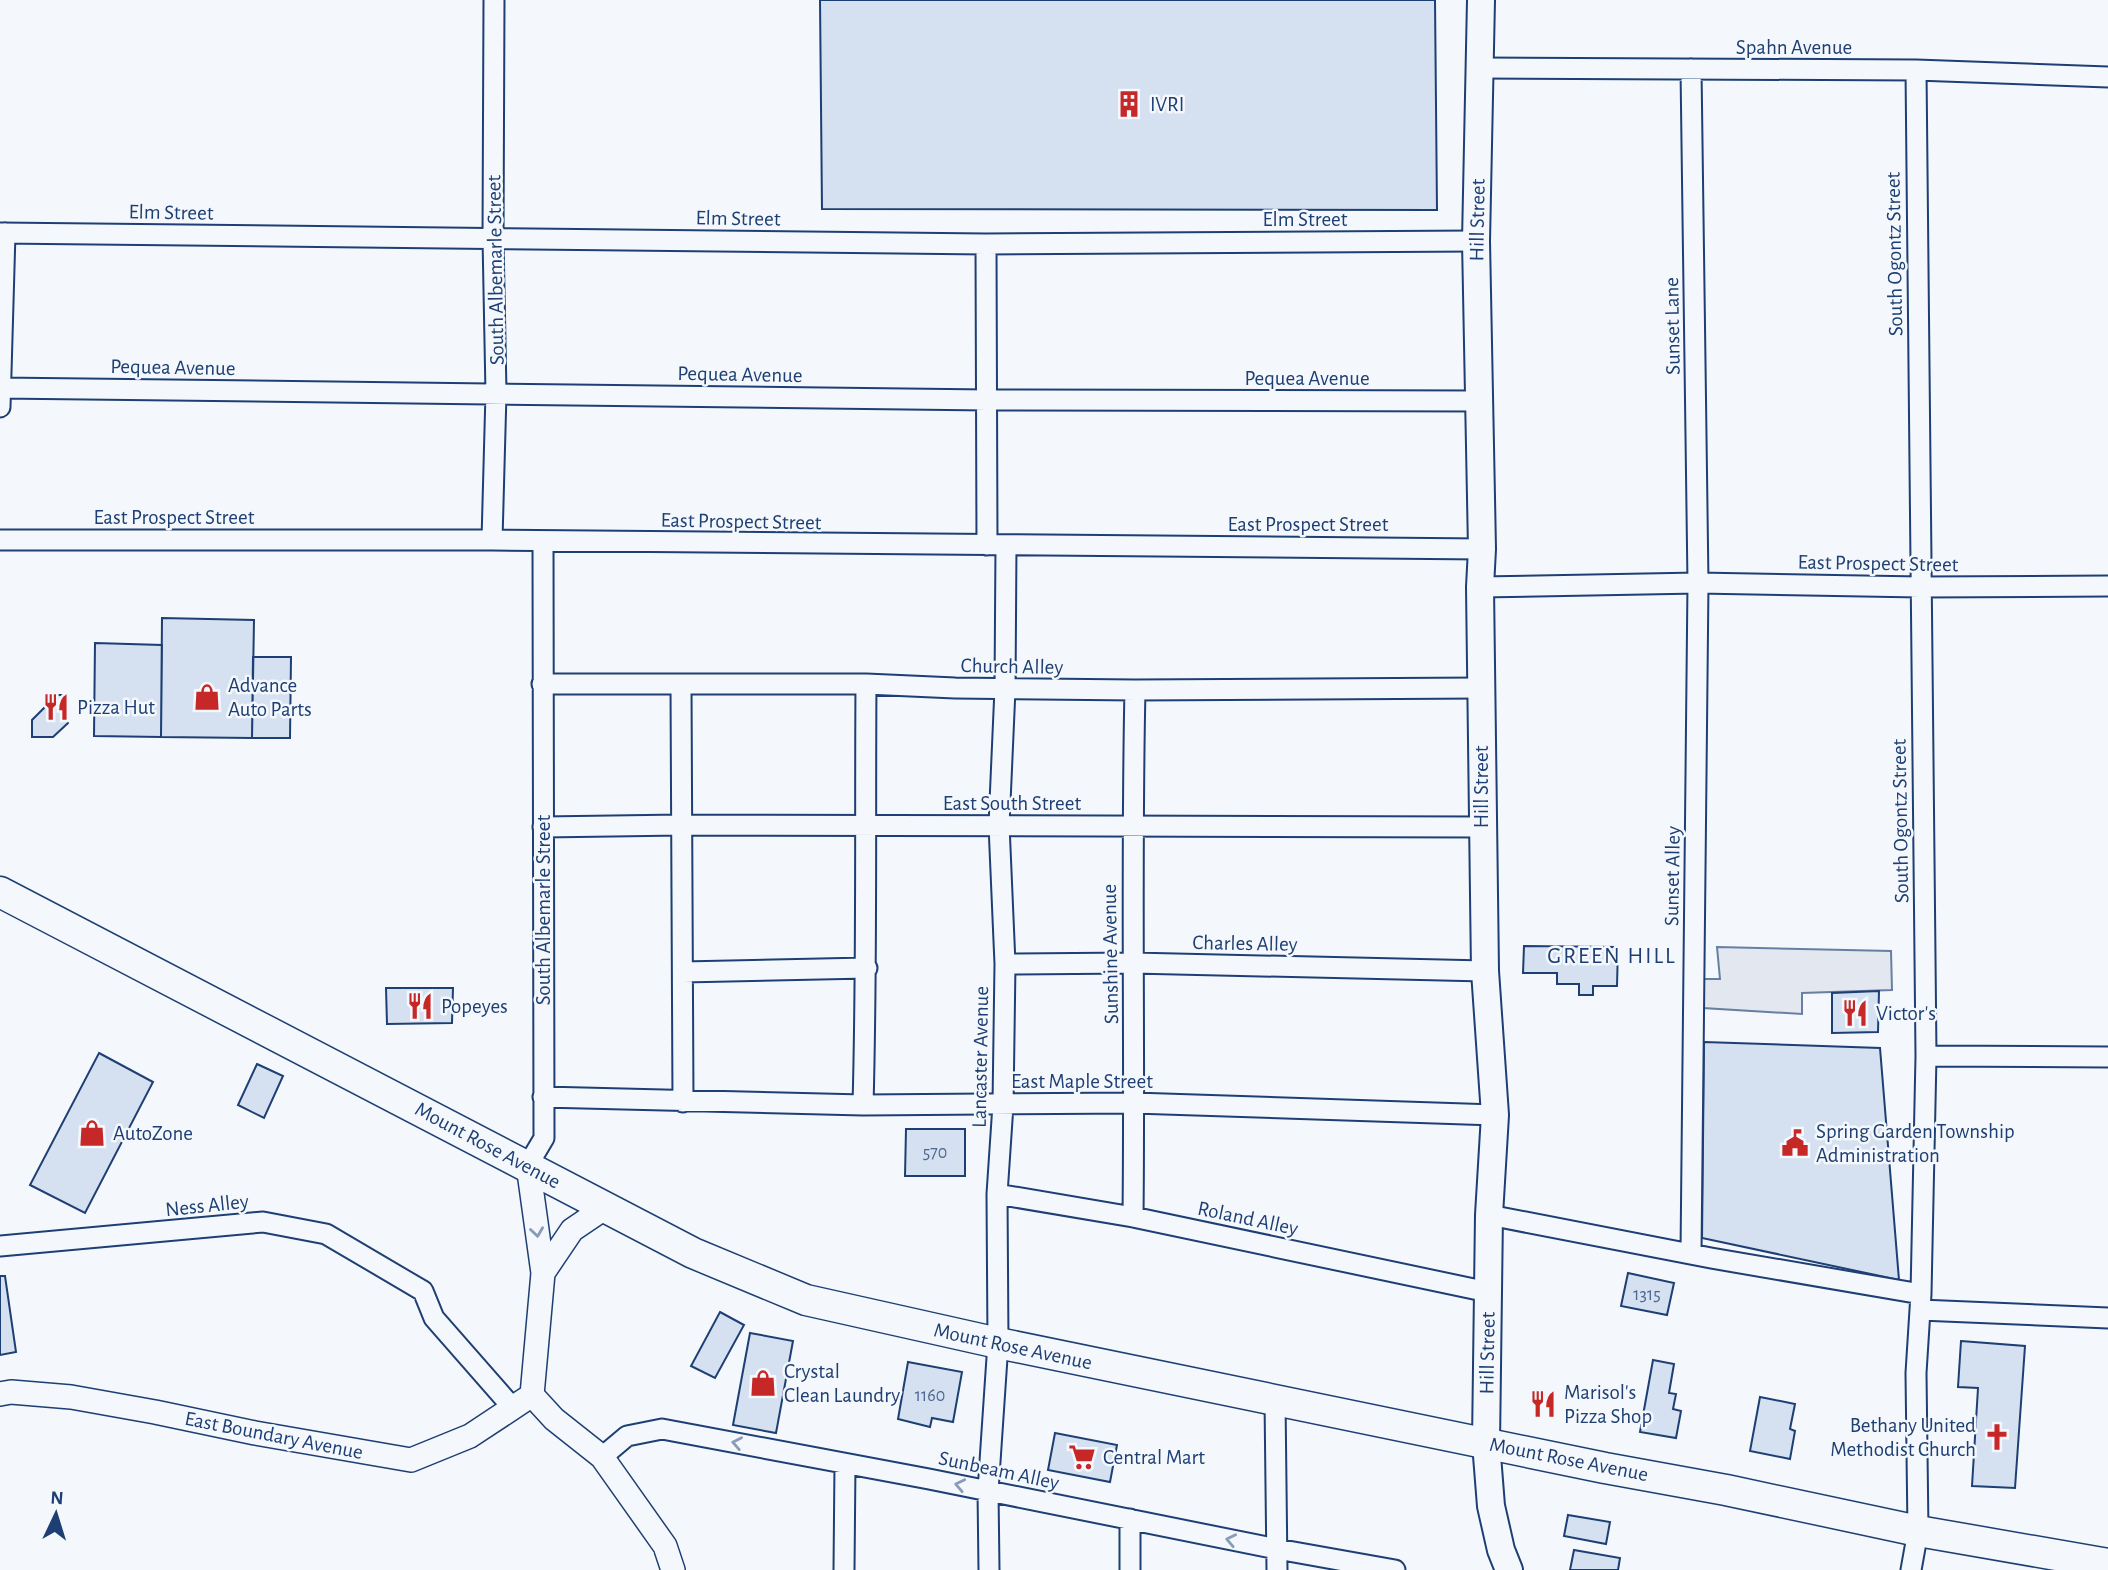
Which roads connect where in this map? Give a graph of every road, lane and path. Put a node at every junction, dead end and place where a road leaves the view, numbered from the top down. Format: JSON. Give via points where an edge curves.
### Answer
{"nodes":[{"id":1,"x":494,"y":0,"type":"edge"},
{"id":2,"x":1481,"y":0,"type":"edge"},
{"id":3,"x":1480,"y":68,"type":"junction"},
{"id":4,"x":1691,"y":69,"type":"junction"},
{"id":5,"x":1916,"y":70,"type":"junction"},
{"id":6,"x":2108,"y":76,"type":"edge"},
{"id":7,"x":2,"y":233,"type":"edge"},
{"id":8,"x":493,"y":239,"type":"junction"},
{"id":9,"x":1476,"y":241,"type":"junction"},
{"id":10,"x":986,"y":244,"type":"junction"},
{"id":11,"x":496,"y":393,"type":"junction"},
{"id":12,"x":0,"y":394,"type":"edge"},
{"id":13,"x":988,"y":400,"type":"junction"},
{"id":14,"x":1480,"y":401,"type":"junction"},
{"id":15,"x":0,"y":540,"type":"edge"},
{"id":16,"x":492,"y":540,"type":"junction"},
{"id":17,"x":543,"y":542,"type":"junction"},
{"id":18,"x":996,"y":545,"type":"junction"},
{"id":19,"x":1482,"y":549,"type":"junction"},
{"id":20,"x":1698,"y":583,"type":"junction"},
{"id":21,"x":2108,"y":586,"type":"edge"},
{"id":22,"x":1480,"y":587,"type":"junction"},
{"id":23,"x":1920,"y":587,"type":"junction"},
{"id":24,"x":542,"y":684,"type":"junction"},
{"id":25,"x":866,"y":684,"type":"junction"},
{"id":26,"x":681,"y":685,"type":"junction"},
{"id":27,"x":1481,"y":688,"type":"junction"},
{"id":28,"x":1004,"y":689,"type":"junction"},
{"id":29,"x":1135,"y":690,"type":"junction"},
{"id":30,"x":681,"y":825,"type":"junction"},
{"id":31,"x":999,"y":825,"type":"junction"},
{"id":32,"x":865,"y":826,"type":"junction"},
{"id":33,"x":1132,"y":826,"type":"junction"},
{"id":34,"x":543,"y":827,"type":"junction"},
{"id":35,"x":1481,"y":827,"type":"junction"},
{"id":36,"x":0,"y":892,"type":"edge"},
{"id":37,"x":1133,"y":963,"type":"junction"},
{"id":38,"x":1005,"y":964,"type":"junction"},
{"id":39,"x":867,"y":968,"type":"junction"},
{"id":40,"x":1485,"y":971,"type":"junction"},
{"id":41,"x":683,"y":972,"type":"junction"},
{"id":42,"x":1926,"y":1056,"type":"junction"},
{"id":43,"x":2108,"y":1057,"type":"edge"},
{"id":44,"x":543,"y":1097,"type":"junction"},
{"id":45,"x":683,"y":1102,"type":"junction"},
{"id":46,"x":1134,"y":1102,"type":"junction"},
{"id":47,"x":863,"y":1105,"type":"junction"},
{"id":48,"x":1003,"y":1105,"type":"junction"},
{"id":49,"x":1494,"y":1115,"type":"junction"},
{"id":50,"x":528,"y":1165,"type":"junction"},
{"id":51,"x":997,"y":1194,"type":"junction"},
{"id":52,"x":606,"y":1207,"type":"junction"},
{"id":53,"x":1489,"y":1215,"type":"junction"},
{"id":54,"x":1133,"y":1217,"type":"junction"},
{"id":55,"x":0,"y":1246,"type":"edge"},
{"id":56,"x":1691,"y":1254,"type":"junction"},
{"id":57,"x":543,"y":1273,"type":"junction"},
{"id":58,"x":1488,"y":1292,"type":"junction"},
{"id":59,"x":1920,"y":1302,"type":"junction"},
{"id":60,"x":2108,"y":1318,"type":"edge"},
{"id":61,"x":998,"y":1343,"type":"junction"},
{"id":62,"x":0,"y":1394,"type":"edge"},
{"id":63,"x":1275,"y":1400,"type":"junction"},
{"id":64,"x":522,"y":1401,"type":"junction"},
{"id":65,"x":1486,"y":1443,"type":"junction"},
{"id":66,"x":601,"y":1457,"type":"junction"},
{"id":67,"x":845,"y":1464,"type":"junction"},
{"id":68,"x":988,"y":1491,"type":"junction"},
{"id":69,"x":1130,"y":1519,"type":"junction"},
{"id":70,"x":1917,"y":1531,"type":"junction"},
{"id":71,"x":1278,"y":1549,"type":"junction"},
{"id":72,"x":2108,"y":1564,"type":"edge"},
{"id":73,"x":673,"y":1570,"type":"edge"},
{"id":74,"x":845,"y":1570,"type":"edge"},
{"id":75,"x":989,"y":1570,"type":"edge"},
{"id":76,"x":1130,"y":1570,"type":"edge"},
{"id":77,"x":1278,"y":1570,"type":"edge"},
{"id":78,"x":1395,"y":1570,"type":"edge"},
{"id":79,"x":1509,"y":1570,"type":"edge"},
{"id":80,"x":1911,"y":1570,"type":"edge"}],
"edges":[{"from":1,"to":8,"type":"street","name":"South Albemarle Street"},
{"from":2,"to":3,"type":"main road","name":"Hill Street"},
{"from":3,"to":4,"type":"street","name":"Spahn Avenue"},
{"from":3,"to":9,"type":"main road","name":"Hill Street"},
{"from":4,"to":5,"type":"street","name":"Spahn Avenue"},
{"from":4,"to":20,"type":"street","name":"Sunset Lane"},
{"from":5,"to":6,"type":"street","name":"Spahn Avenue"},
{"from":5,"to":23,"type":"street","name":"South Ogontz Street"},
{"from":7,"to":8,"type":"street","name":"Elm Street"},
{"from":7,"to":12,"type":"street"},
{"from":8,"to":10,"type":"street","name":"Elm Street"},
{"from":8,"to":11,"type":"street","name":"South Albemarle Street"},
{"from":9,"to":10,"type":"street","name":"Elm Street"},
{"from":9,"to":14,"type":"main road","name":"Hill Street"},
{"from":10,"to":13,"type":"street","name":"Lancaster Avenue"},
{"from":11,"to":12,"type":"street","name":"Pequea Avenue"},
{"from":11,"to":13,"type":"street","name":"Pequea Avenue"},
{"from":11,"to":16,"type":"street","name":"South Albemarle Street"},
{"from":13,"to":14,"type":"street","name":"Pequea Avenue"},
{"from":13,"to":18,"type":"street","name":"Lancaster Avenue"},
{"from":14,"to":19,"type":"main road","name":"Hill Street"},
{"from":15,"to":16,"type":"street","name":"East Prospect Street"},
{"from":16,"to":17,"type":"street","name":"East Prospect Street"},
{"from":17,"to":18,"type":"street","name":"East Prospect Street"},
{"from":17,"to":24,"type":"street","name":"South Albemarle Street"},
{"from":18,"to":19,"type":"street","name":"East Prospect Street"},
{"from":18,"to":28,"type":"street","name":"Lancaster Avenue"},
{"from":19,"to":22,"type":"main road","name":"Hill Street"},
{"from":20,"to":22,"type":"street","name":"East Prospect Street"},
{"from":20,"to":23,"type":"street","name":"East Prospect Street"},
{"from":20,"to":56,"type":"street","name":"Sunset Alley"},
{"from":21,"to":23,"type":"street","name":"East Prospect Street"},
{"from":22,"to":27,"type":"main road","name":"Hill Street"},
{"from":23,"to":42,"type":"street","name":"South Ogontz Street"},
{"from":24,"to":26,"type":"street","name":"Church Alley"},
{"from":24,"to":34,"type":"street","name":"South Albemarle Street"},
{"from":25,"to":26,"type":"street","name":"Church Alley"},
{"from":25,"to":28,"type":"street","name":"Church Alley"},
{"from":25,"to":32,"type":"street"},
{"from":26,"to":30,"type":"street"},
{"from":27,"to":29,"type":"street","name":"Church Alley"},
{"from":27,"to":35,"type":"main road","name":"Hill Street"},
{"from":28,"to":29,"type":"street","name":"Church Alley"},
{"from":28,"to":31,"type":"street","name":"Lancaster Avenue"},
{"from":29,"to":33,"type":"street","name":"Sunshine Avenue"},
{"from":30,"to":32,"type":"street","name":"East South Street"},
{"from":30,"to":34,"type":"street","name":"East South Street"},
{"from":30,"to":41,"type":"street"},
{"from":31,"to":32,"type":"street","name":"East South Street"},
{"from":31,"to":33,"type":"street","name":"East South Street"},
{"from":31,"to":38,"type":"street","name":"Lancaster Avenue"},
{"from":32,"to":39,"type":"street"},
{"from":33,"to":35,"type":"street","name":"East South Street"},
{"from":33,"to":37,"type":"street","name":"Sunshine Avenue"},
{"from":34,"to":44,"type":"street","name":"South Albemarle Street"},
{"from":35,"to":40,"type":"main road","name":"Hill Street"},
{"from":36,"to":50,"type":"main road","name":"Mount Rose Avenue"},
{"from":37,"to":38,"type":"street","name":"Charles Alley"},
{"from":37,"to":40,"type":"street","name":"Charles Alley"},
{"from":37,"to":46,"type":"street","name":"Sunshine Avenue"},
{"from":38,"to":48,"type":"street","name":"Lancaster Avenue"},
{"from":39,"to":41,"type":"street"},
{"from":39,"to":47,"type":"street"},
{"from":40,"to":49,"type":"main road","name":"Hill Street"},
{"from":41,"to":45,"type":"street"},
{"from":42,"to":43,"type":"street"},
{"from":42,"to":59,"type":"street","name":"South Ogontz Street"},
{"from":44,"to":45,"type":"street","name":"East Maple Street"},
{"from":44,"to":50,"type":"street","name":"South Albemarle Street","via":[[544,1138]]},
{"from":45,"to":47,"type":"street","name":"East Maple Street"},
{"from":46,"to":48,"type":"street","name":"East Maple Street"},
{"from":46,"to":49,"type":"street","name":"East Maple Street"},
{"from":46,"to":54,"type":"street","name":"Sunshine Avenue"},
{"from":47,"to":48,"type":"street","name":"East Maple Street"},
{"from":48,"to":51,"type":"street","name":"Lancaster Avenue"},
{"from":49,"to":53,"type":"main road","name":"Hill Street"},
{"from":50,"to":52,"type":"main road","name":"Mount Rose Avenue"},
{"from":50,"to":57,"type":"street","one_way":true},
{"from":51,"to":54,"type":"street","name":"Roland Alley"},
{"from":51,"to":61,"type":"street","name":"Lancaster Avenue"},
{"from":52,"to":57,"type":"street","via":[[572,1230]]},
{"from":52,"to":61,"type":"main road","name":"Mount Rose Avenue","via":[[693,1253],[806,1300]]},
{"from":53,"to":56,"type":"street"},
{"from":53,"to":58,"type":"main road","name":"Hill Street"},
{"from":54,"to":58,"type":"street","name":"Roland Alley"},
{"from":55,"to":64,"type":"street","name":"Ness Alley","via":[[263,1222],[326,1234],[423,1291],[434,1318]]},
{"from":56,"to":59,"type":"street"},
{"from":57,"to":64,"type":"street"},
{"from":58,"to":65,"type":"main road","name":"Hill Street"},
{"from":59,"to":60,"type":"street"},
{"from":59,"to":70,"type":"street","name":"South Ogontz Street"},
{"from":61,"to":63,"type":"main road","name":"Mount Rose Avenue"},
{"from":61,"to":68,"type":"street","name":"Lancaster Avenue"},
{"from":62,"to":64,"type":"street","name":"East Boundary Avenue","via":[[71,1397],[411,1460],[470,1436]]},
{"from":63,"to":65,"type":"main road","name":"Mount Rose Avenue"},
{"from":63,"to":71,"type":"street"},
{"from":64,"to":66,"type":"street","via":[[554,1419]]},
{"from":65,"to":70,"type":"main road","name":"Mount Rose Avenue"},
{"from":65,"to":79,"type":"main road","name":"Hill Street","via":[[1491,1507]]},
{"from":67,"to":66,"type":"street","name":"Sunbeam Alley","one_way":true,"via":[[662,1429],[627,1436]]},
{"from":66,"to":73,"type":"street","via":[[665,1546]]},
{"from":68,"to":67,"type":"street","name":"Sunbeam Alley","one_way":true},
{"from":67,"to":74,"type":"street"},
{"from":68,"to":69,"type":"street","name":"Sunbeam Alley"},
{"from":68,"to":75,"type":"street","name":"Lancaster Avenue"},
{"from":71,"to":69,"type":"street","name":"Sunbeam Alley","one_way":true},
{"from":69,"to":76,"type":"street"},
{"from":70,"to":72,"type":"main road","name":"Mount Rose Avenue"},
{"from":70,"to":80,"type":"street","name":"South Ogontz Street"},
{"from":71,"to":77,"type":"street"},
{"from":71,"to":78,"type":"street","name":"Sunbeam Alley"}]}
